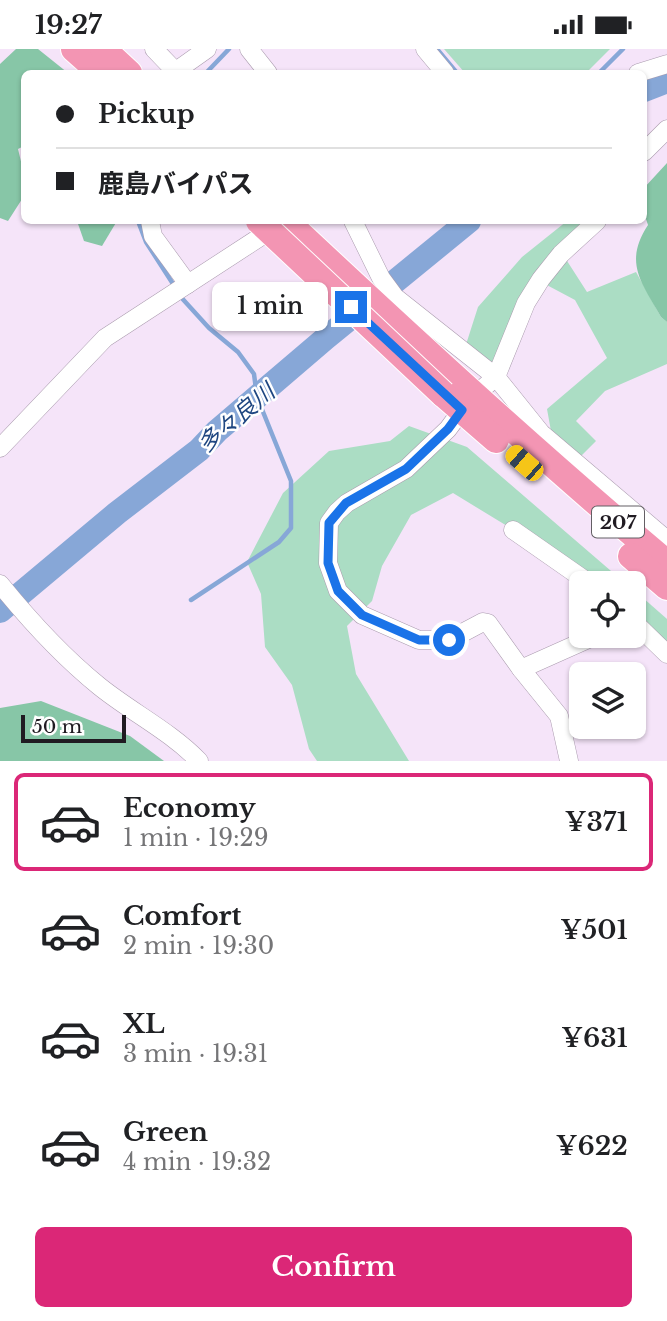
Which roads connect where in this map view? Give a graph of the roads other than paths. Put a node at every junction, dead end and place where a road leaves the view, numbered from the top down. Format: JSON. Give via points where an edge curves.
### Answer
{"nodes":[{"id":1,"x":74,"y":49,"type":"edge"},
{"id":2,"x":103,"y":49,"type":"edge"},
{"id":3,"x":154,"y":49,"type":"edge"},
{"id":4,"x":207,"y":49,"type":"edge"},
{"id":5,"x":249,"y":49,"type":"edge"},
{"id":6,"x":425,"y":49,"type":"edge"},
{"id":7,"x":667,"y":64,"type":"edge"},
{"id":8,"x":98,"y":70,"type":"edge"},
{"id":9,"x":126,"y":70,"type":"edge"},
{"id":10,"x":175,"y":70,"type":"edge"},
{"id":11,"x":180,"y":70,"type":"edge"},
{"id":12,"x":266,"y":70,"type":"edge"},
{"id":13,"x":442,"y":70,"type":"edge"},
{"id":14,"x":647,"y":70,"type":"edge"},
{"id":15,"x":667,"y":129,"type":"edge"},
{"id":16,"x":647,"y":149,"type":"edge"},
{"id":17,"x":151,"y":224,"type":"edge"},
{"id":18,"x":262,"y":224,"type":"edge"},
{"id":19,"x":280,"y":224,"type":"edge"},
{"id":20,"x":288,"y":224,"type":"edge"},
{"id":21,"x":354,"y":224,"type":"edge"},
{"id":22,"x":594,"y":224,"type":"edge"},
{"id":23,"x":188,"y":284,"type":"junction"},
{"id":24,"x":496,"y":377,"type":"junction"},
{"id":25,"x":459,"y":395,"type":"junction"},
{"id":26,"x":0,"y":448,"type":"edge"},
{"id":27,"x":513,"y":530,"type":"dead end"},
{"id":28,"x":667,"y":540,"type":"edge"},
{"id":29,"x":667,"y":563,"type":"edge"},
{"id":30,"x":572,"y":571,"type":"edge"},
{"id":31,"x":2,"y":587,"type":"edge"},
{"id":32,"x":667,"y":587,"type":"edge"},
{"id":33,"x":646,"y":639,"type":"edge"},
{"id":34,"x":569,"y":648,"type":"edge"},
{"id":35,"x":667,"y":654,"type":"edge"},
{"id":36,"x":521,"y":670,"type":"junction"},
{"id":37,"x":199,"y":761,"type":"edge"},
{"id":38,"x":569,"y":761,"type":"edge"}],
"edges":[{"from":1,"to":8,"type":"highway"},
{"from":2,"to":9,"type":"highway"},
{"from":3,"to":10,"type":"street"},
{"from":4,"to":11,"type":"street"},
{"from":5,"to":12,"type":"street"},
{"from":6,"to":13,"type":"street"},
{"from":7,"to":14,"type":"street"},
{"from":15,"to":16,"type":"street"},
{"from":17,"to":23,"type":"street","via":[[153,236]]},
{"from":18,"to":25,"type":"highway","number":"207","bridge":true},
{"from":19,"to":23,"type":"street"},
{"from":20,"to":25,"type":"highway","number":"207"},
{"from":21,"to":24,"type":"street","via":[[395,297]]},
{"from":22,"to":24,"type":"street","via":[[541,279],[526,303]]},
{"from":23,"to":26,"type":"street","via":[[105,338]]},
{"from":24,"to":25,"type":"street"},
{"from":24,"to":28,"type":"street","via":[[541,433]]},
{"from":25,"to":29,"type":"highway","number":"207"},
{"from":25,"to":32,"type":"highway","number":"207"},
{"from":25,"to":36,"type":"street","via":[[448,429],[406,469],[337,512],[329,523],[328,563],[338,591],[362,615],[419,640],[449,640],[488,623]]},
{"from":27,"to":30,"type":"street"},
{"from":31,"to":37,"type":"street","via":[[82,672]]},
{"from":33,"to":35,"type":"street"},
{"from":34,"to":36,"type":"street"},
{"from":36,"to":38,"type":"street","via":[[559,716]]}]}
